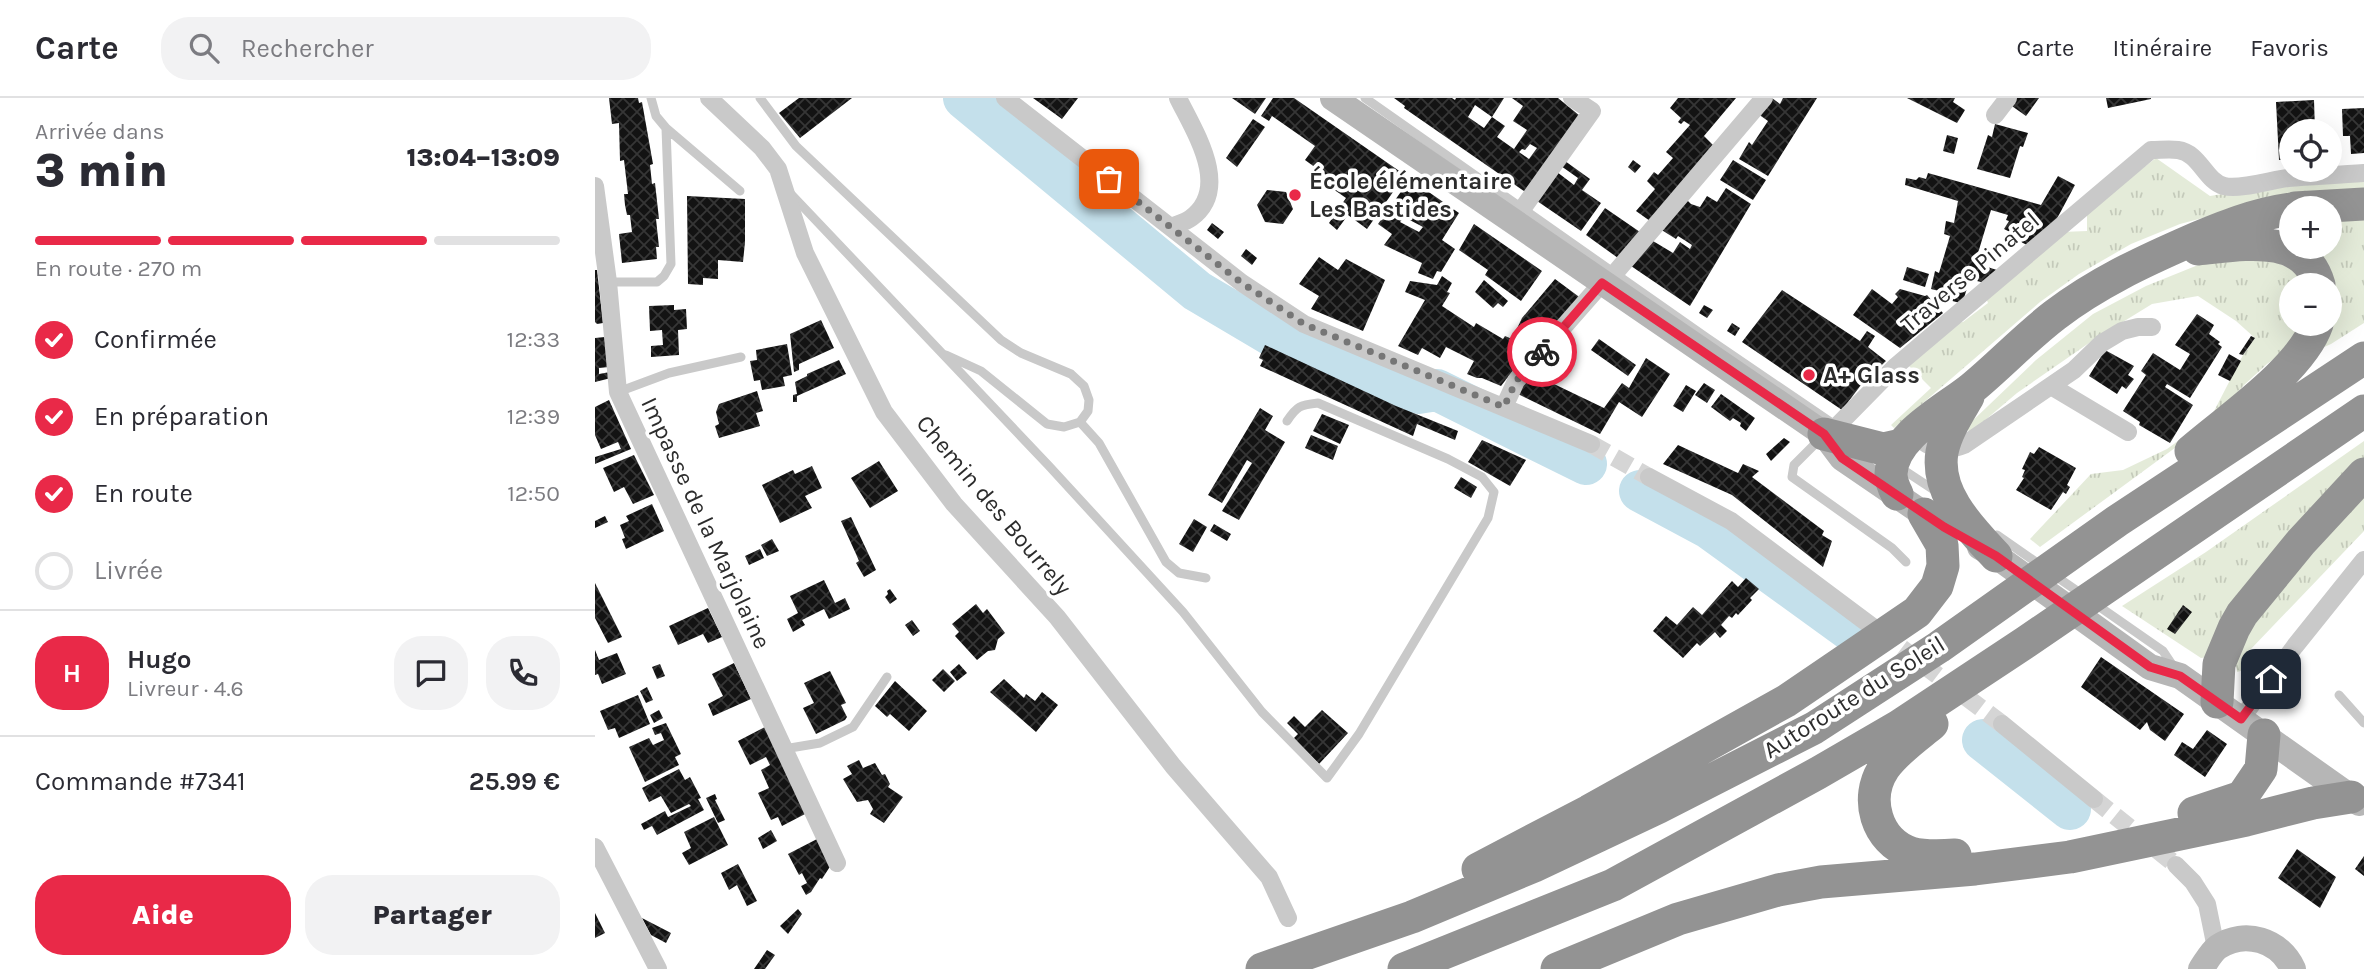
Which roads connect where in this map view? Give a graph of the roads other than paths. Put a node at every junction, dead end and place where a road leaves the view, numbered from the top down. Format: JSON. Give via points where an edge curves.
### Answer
{"nodes":[{"id":1,"x":651,"y":98,"type":"edge"},
{"id":2,"x":709,"y":98,"type":"edge"},
{"id":3,"x":761,"y":98,"type":"edge"},
{"id":4,"x":1005,"y":98,"type":"edge"},
{"id":5,"x":1178,"y":98,"type":"edge"},
{"id":6,"x":1333,"y":98,"type":"edge"},
{"id":7,"x":1365,"y":98,"type":"edge"},
{"id":8,"x":1571,"y":98,"type":"edge"},
{"id":9,"x":1764,"y":98,"type":"edge"},
{"id":10,"x":2008,"y":98,"type":"edge"},
{"id":11,"x":1996,"y":115,"type":"dead end"},
{"id":12,"x":666,"y":128,"type":"junction"},
{"id":13,"x":2364,"y":173,"type":"edge"},
{"id":14,"x":595,"y":186,"type":"edge"},
{"id":15,"x":785,"y":187,"type":"junction"},
{"id":16,"x":740,"y":191,"type":"dead end"},
{"id":17,"x":2364,"y":204,"type":"edge"},
{"id":18,"x":2342,"y":206,"type":"edge"},
{"id":19,"x":2279,"y":211,"type":"edge"},
{"id":20,"x":1518,"y":215,"type":"junction"},
{"id":21,"x":1171,"y":227,"type":"junction"},
{"id":22,"x":2165,"y":252,"type":"junction"},
{"id":23,"x":2315,"y":273,"type":"edge"},
{"id":24,"x":1609,"y":278,"type":"junction"},
{"id":25,"x":608,"y":282,"type":"junction"},
{"id":26,"x":2152,"y":327,"type":"dead end"},
{"id":27,"x":2311,"y":336,"type":"edge"},
{"id":28,"x":941,"y":353,"type":"junction"},
{"id":29,"x":741,"y":357,"type":"dead end"},
{"id":30,"x":2364,"y":358,"type":"edge"},
{"id":31,"x":2051,"y":386,"type":"junction"},
{"id":32,"x":1973,"y":387,"type":"junction"},
{"id":33,"x":618,"y":392,"type":"junction"},
{"id":34,"x":1504,"y":407,"type":"junction"},
{"id":35,"x":2364,"y":411,"type":"edge"},
{"id":36,"x":1287,"y":421,"type":"dead end"},
{"id":37,"x":1080,"y":422,"type":"junction"},
{"id":38,"x":1831,"y":430,"type":"junction"},
{"id":39,"x":2128,"y":432,"type":"dead end"},
{"id":40,"x":1591,"y":444,"type":"tunnel mouth"},
{"id":41,"x":1894,"y":447,"type":"junction"},
{"id":42,"x":1943,"y":450,"type":"junction"},
{"id":43,"x":2364,"y":474,"type":"edge"},
{"id":44,"x":1649,"y":477,"type":"tunnel mouth"},
{"id":45,"x":1897,"y":494,"type":"junction"},
{"id":46,"x":1951,"y":512,"type":"junction"},
{"id":47,"x":2113,"y":518,"type":"junction"},
{"id":48,"x":1991,"y":542,"type":"joint"},
{"id":49,"x":2364,"y":560,"type":"edge"},
{"id":50,"x":1906,"y":562,"type":"dead end"},
{"id":51,"x":1206,"y":578,"type":"dead end"},
{"id":52,"x":1874,"y":628,"type":"tunnel mouth"},
{"id":53,"x":2026,"y":642,"type":"junction"},
{"id":54,"x":887,"y":677,"type":"dead end"},
{"id":55,"x":2339,"y":695,"type":"dead end"},
{"id":56,"x":2241,"y":719,"type":"junction"},
{"id":57,"x":2364,"y":723,"type":"edge"},
{"id":58,"x":2002,"y":724,"type":"tunnel mouth"},
{"id":59,"x":784,"y":749,"type":"junction"},
{"id":60,"x":2094,"y":799,"type":"tunnel mouth"},
{"id":61,"x":2358,"y":802,"type":"edge"},
{"id":62,"x":595,"y":847,"type":"edge"},
{"id":63,"x":837,"y":863,"type":"dead end"},
{"id":64,"x":2176,"y":865,"type":"tunnel mouth"},
{"id":65,"x":1287,"y":918,"type":"dead end"},
{"id":66,"x":1329,"y":946,"type":"junction"},
{"id":67,"x":2204,"y":964,"type":"edge"},
{"id":68,"x":2293,"y":966,"type":"edge"},
{"id":69,"x":658,"y":969,"type":"edge"},
{"id":70,"x":1262,"y":969,"type":"edge"},
{"id":71,"x":1404,"y":969,"type":"edge"},
{"id":72,"x":1557,"y":969,"type":"edge"}],
"edges":[{"from":1,"to":12,"type":"lane","via":[[656,116]]},
{"from":2,"to":15,"type":"street","name":"Chemin des Bourrely","via":[[762,148]]},
{"from":3,"to":37,"type":"lane","via":[[796,146],[1001,340],[1071,374],[1084,386],[1088,411]]},
{"from":4,"to":21,"type":"street"},
{"from":5,"to":21,"type":"street","via":[[1206,159],[1211,187],[1191,218]]},
{"from":6,"to":20,"type":"main road"},
{"from":7,"to":20,"type":"lane"},
{"from":8,"to":20,"type":"street","via":[[1592,111]]},
{"from":9,"to":24,"type":"street"},
{"from":10,"to":11,"type":"street"},
{"from":12,"to":16,"type":"lane"},
{"from":12,"to":25,"type":"lane","via":[[671,264],[657,282]]},
{"from":13,"to":38,"type":"street","name":"Traverse Pinatel","via":[[2232,187],[2223,186],[2185,152],[2151,150],[1896,366]]},
{"from":14,"to":25,"type":"street","name":"Impasse de la Marjolaine"},
{"from":15,"to":28,"type":"lane"},
{"from":15,"to":65,"type":"street","name":"Chemin des Bourrely","via":[[806,253],[884,412],[954,504],[1057,617],[1173,766],[1269,877]]},
{"from":17,"to":18,"type":"highway"},
{"from":19,"to":22,"type":"highway","via":[[2233,223]]},
{"from":20,"to":24,"type":"main road"},
{"from":21,"to":34,"type":"street","via":[[1304,324]]},
{"from":22,"to":23,"type":"highway","via":[[2276,245],[2307,261]]},
{"from":22,"to":32,"type":"highway","via":[[2075,300]]},
{"from":24,"to":34,"type":"street","via":[[1516,381]]},
{"from":24,"to":38,"type":"main road"},
{"from":25,"to":33,"type":"street","name":"Impasse de la Marjolaine"},
{"from":26,"to":31,"type":"street","via":[[2122,331]]},
{"from":27,"to":47,"type":"highway","via":[[2274,381]]},
{"from":28,"to":36,"type":"lane","via":[[1183,611],[1262,712],[1327,778],[1359,734],[1487,518],[1494,492],[1482,477],[1448,459],[1318,403],[1302,405]]},
{"from":28,"to":37,"type":"lane","via":[[981,371],[1047,424],[1064,427]]},
{"from":29,"to":33,"type":"lane","via":[[669,373]]},
{"from":30,"to":47,"type":"highway","name":"Autoroute du Soleil"},
{"from":31,"to":39,"type":"street"},
{"from":31,"to":42,"type":"street","via":[[1975,439]]},
{"from":32,"to":41,"type":"highway"},
{"from":32,"to":42,"type":"highway"},
{"from":33,"to":59,"type":"street","name":"Impasse de la Marjolaine"},
{"from":34,"to":40,"type":"street"},
{"from":35,"to":53,"type":"highway","name":"Autoroute du Soleil"},
{"from":37,"to":51,"type":"lane","via":[[1099,443],[1166,562],[1179,573]]},
{"from":38,"to":41,"type":"highway"},
{"from":38,"to":45,"type":"main road","via":[[1842,458]]},
{"from":38,"to":50,"type":"lane","via":[[1794,465],[1792,477]]},
{"from":41,"to":42,"type":"street"},
{"from":41,"to":45,"type":"highway","via":[[1891,478]]},
{"from":41,"to":46,"type":"lane"},
{"from":42,"to":46,"type":"highway"},
{"from":43,"to":56,"type":"highway","via":[[2301,542],[2242,614],[2230,636],[2219,664]]},
{"from":44,"to":52,"type":"street","via":[[1731,521]]},
{"from":45,"to":46,"type":"main road"},
{"from":46,"to":48,"type":"highway"},
{"from":46,"to":66,"type":"highway","via":[[1937,586],[1917,612],[1786,701],[1589,811]]},
{"from":47,"to":66,"type":"highway","name":"Autoroute du Soleil","via":[[1939,646],[1814,728],[1534,866]]},
{"from":48,"to":56,"type":"main road","via":[[2150,667],[2180,676]]},
{"from":49,"to":56,"type":"street"},
{"from":53,"to":56,"type":"highway","via":[[1884,769],[1875,792],[1874,813],[1882,830],[1898,846],[1921,855],[1959,854],[2095,835],[2219,806],[2242,796],[2261,769]]},
{"from":53,"to":71,"type":"highway","name":"Autoroute du Soleil","via":[[1842,760],[1613,885]]},
{"from":54,"to":59,"type":"lane","via":[[853,727],[820,743]]},
{"from":55,"to":57,"type":"lane"},
{"from":56,"to":61,"type":"main road"},
{"from":58,"to":60,"type":"street"},
{"from":59,"to":63,"type":"street","name":"Impasse de la Marjolaine"},
{"from":61,"to":72,"type":"highway","via":[[2313,803],[2070,857],[1778,890],[1678,919]]},
{"from":62,"to":69,"type":"street"},
{"from":64,"to":67,"type":"street","via":[[2207,904]]},
{"from":66,"to":70,"type":"highway","name":"Autoroute du Soleil"},
{"from":67,"to":68,"type":"main road","via":[[2234,939],[2255,938],[2274,945]]}]}
